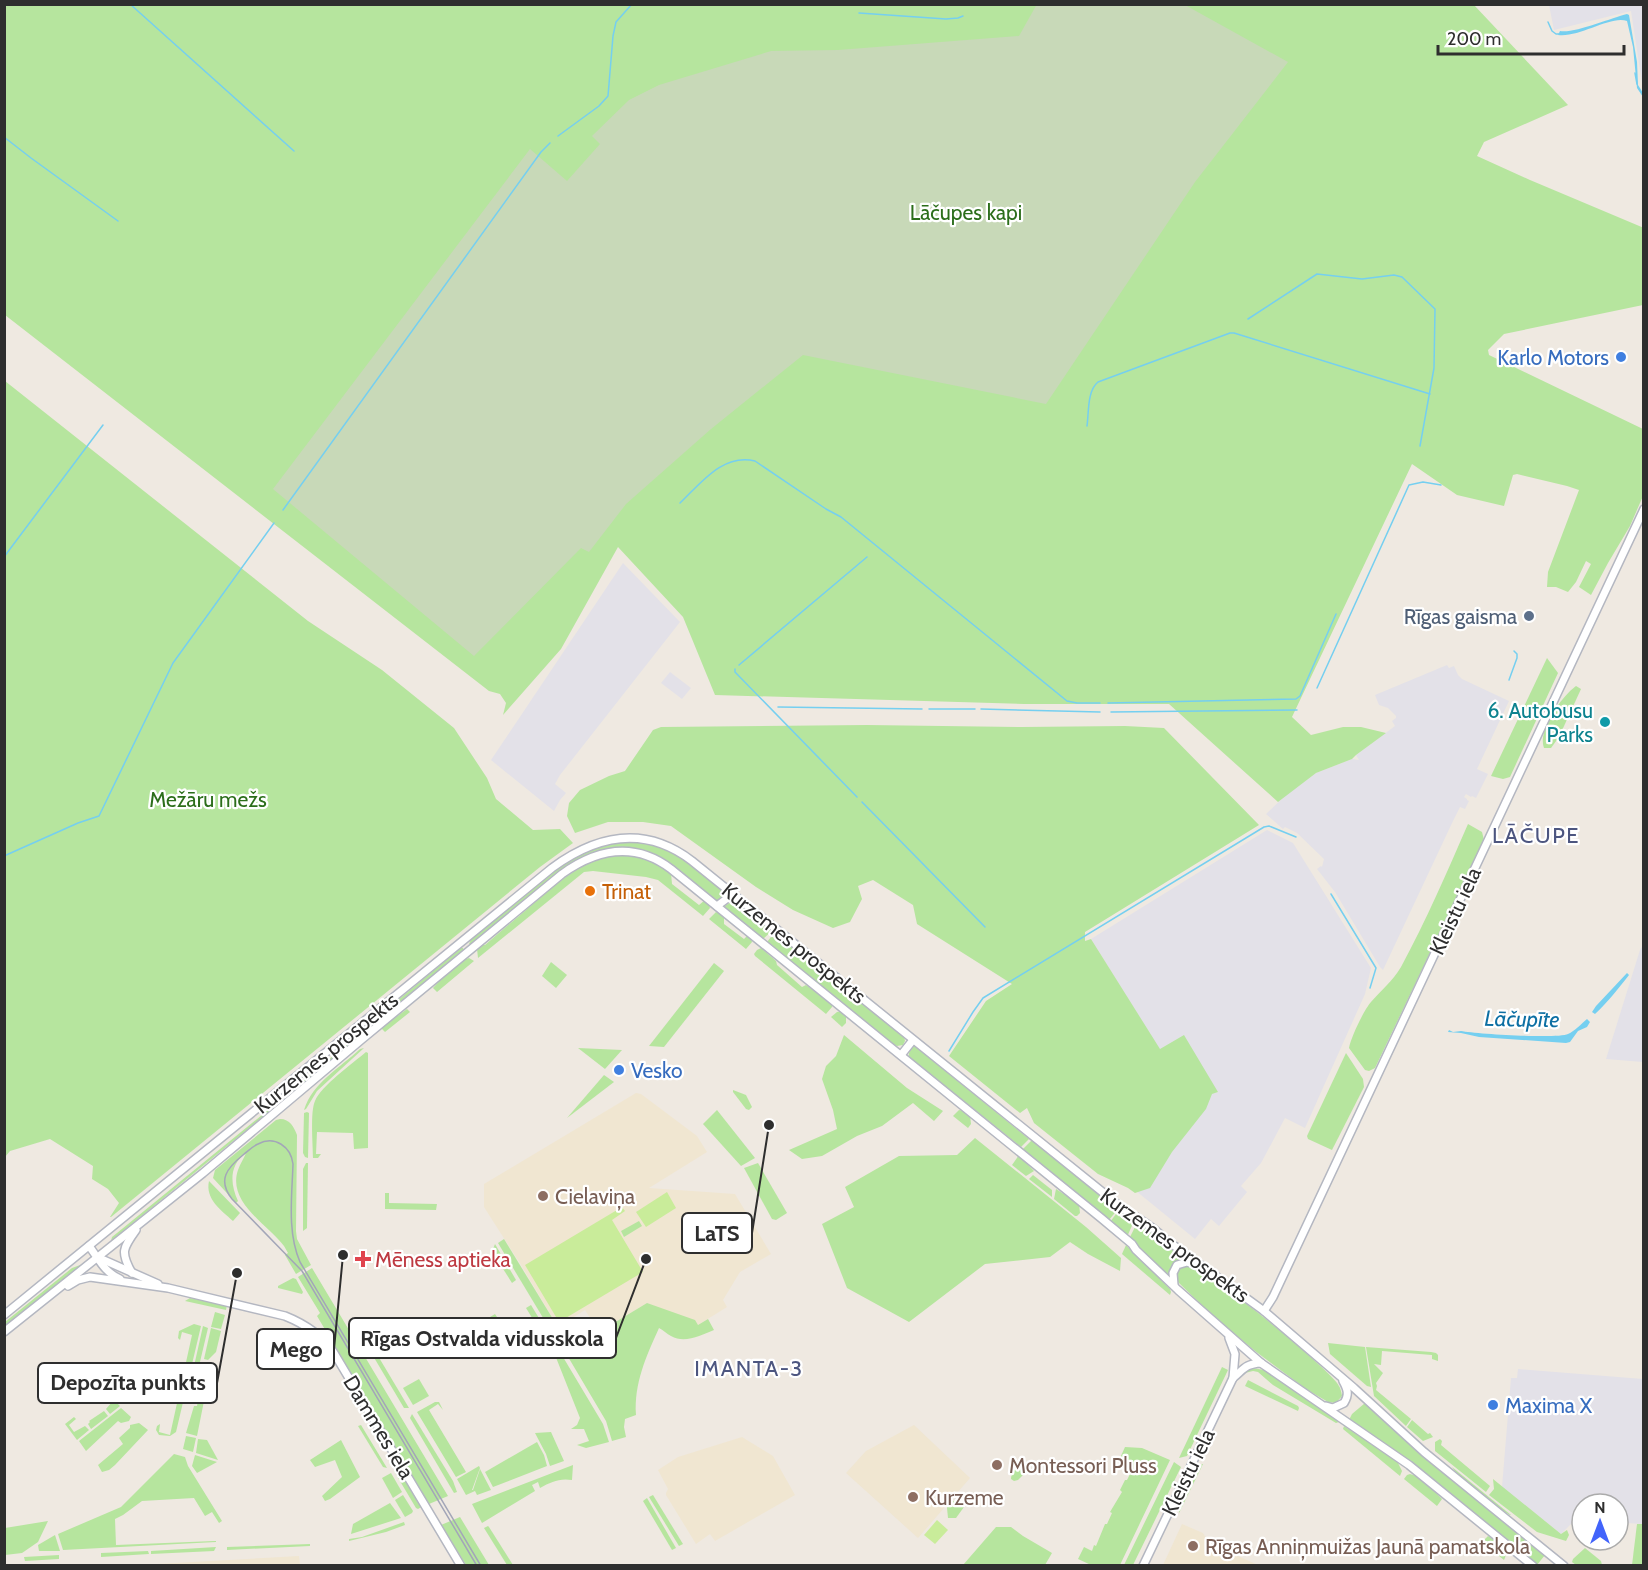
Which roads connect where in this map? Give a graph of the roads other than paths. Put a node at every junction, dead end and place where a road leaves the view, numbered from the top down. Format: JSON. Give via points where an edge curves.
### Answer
{"nodes":[{"id":1,"x":1644,"y":509,"type":"edge"},
{"id":2,"x":733,"y":894,"type":"junction"},
{"id":3,"x":717,"y":906,"type":"junction"},
{"id":4,"x":463,"y":942,"type":"junction"},
{"id":5,"x":470,"y":951,"type":"junction"},
{"id":6,"x":913,"y":1040,"type":"junction"},
{"id":7,"x":902,"y":1055,"type":"junction"},
{"id":8,"x":141,"y":1222,"type":"junction"},
{"id":9,"x":89,"y":1246,"type":"junction"},
{"id":10,"x":97,"y":1257,"type":"junction"},
{"id":11,"x":1201,"y":1266,"type":"junction"},
{"id":12,"x":132,"y":1273,"type":"junction"},
{"id":13,"x":127,"y":1282,"type":"junction"},
{"id":14,"x":1175,"y":1286,"type":"junction"},
{"id":15,"x":168,"y":1288,"type":"junction"},
{"id":16,"x":46,"y":1300,"type":"junction"},
{"id":17,"x":1264,"y":1311,"type":"junction"},
{"id":18,"x":4,"y":1315,"type":"edge"},
{"id":19,"x":4,"y":1332,"type":"edge"},
{"id":20,"x":1228,"y":1335,"type":"junction"},
{"id":21,"x":1261,"y":1363,"type":"junction"},
{"id":22,"x":1233,"y":1378,"type":"junction"},
{"id":23,"x":1343,"y":1380,"type":"junction"},
{"id":24,"x":1323,"y":1406,"type":"junction"},
{"id":25,"x":461,"y":1566,"type":"edge"},
{"id":26,"x":1143,"y":1566,"type":"edge"},
{"id":27,"x":1533,"y":1566,"type":"edge"},
{"id":28,"x":1564,"y":1566,"type":"edge"}],
"edges":[{"from":1,"to":17,"type":"main road","name":"Kleistu iela"},
{"from":2,"to":3,"type":"main road"},
{"from":2,"to":4,"type":"main road","name":"Kurzemes prospekts","via":[[669,846],[642,839],[615,839],[591,845],[566,858]]},
{"from":2,"to":6,"type":"main road","name":"Kurzemes prospekts"},
{"from":3,"to":5,"type":"main road","name":"Kurzemes prospekts","via":[[657,860],[629,851],[608,853],[570,869]]},
{"from":3,"to":7,"type":"main road","name":"Kurzemes prospekts"},
{"from":4,"to":5,"type":"main road"},
{"from":4,"to":9,"type":"main road","name":"Kurzemes prospekts"},
{"from":5,"to":8,"type":"main road","name":"Kurzemes prospekts"},
{"from":6,"to":7,"type":"main road"},
{"from":6,"to":11,"type":"main road","name":"Kurzemes prospekts"},
{"from":7,"to":14,"type":"main road","name":"Kurzemes prospekts","via":[[1127,1239]]},
{"from":8,"to":10,"type":"main road","name":"Kurzemes prospekts"},
{"from":8,"to":12,"type":"main road","via":[[124,1246],[124,1259]]},
{"from":9,"to":10,"type":"main road","name":"Dammes iela"},
{"from":9,"to":18,"type":"main road","name":"Kurzemes prospekts"},
{"from":10,"to":12,"type":"main road","name":"Dammes iela"},
{"from":10,"to":13,"type":"main road","name":"Dammes iela","via":[[112,1276]]},
{"from":10,"to":16,"type":"main road","name":"Kurzemes prospekts"},
{"from":11,"to":14,"type":"main road","via":[[1191,1262],[1177,1265],[1173,1273]]},
{"from":11,"to":17,"type":"main road","name":"Kurzemes prospekts"},
{"from":12,"to":15,"type":"main road","name":"Dammes iela"},
{"from":13,"to":15,"type":"main road","name":"Dammes iela"},
{"from":13,"to":16,"type":"main road","name":"Dammes iela","via":[[84,1278]]},
{"from":14,"to":20,"type":"main road","name":"Kurzemes prospekts"},
{"from":15,"to":25,"type":"main road","name":"Dammes iela","via":[[285,1316],[321,1338],[372,1414]]},
{"from":16,"to":19,"type":"main road","name":"Kurzemes prospekts"},
{"from":17,"to":23,"type":"main road","name":"Kurzemes prospekts"},
{"from":20,"to":21,"type":"main road","name":"Kurzemes prospekts"},
{"from":20,"to":22,"type":"main road","name":"Kleistu iela","via":[[1235,1354]]},
{"from":21,"to":22,"type":"main road","via":[[1249,1364]]},
{"from":21,"to":24,"type":"main road","name":"Kurzemes prospekts"},
{"from":22,"to":26,"type":"main road","name":"Kleistu iela"},
{"from":23,"to":24,"type":"main road","via":[[1348,1389],[1344,1403],[1333,1408]]},
{"from":23,"to":28,"type":"main road","name":"Kurzemes prospekts"},
{"from":24,"to":27,"type":"main road","name":"Kurzemes prospekts","via":[[1409,1466]]}]}
